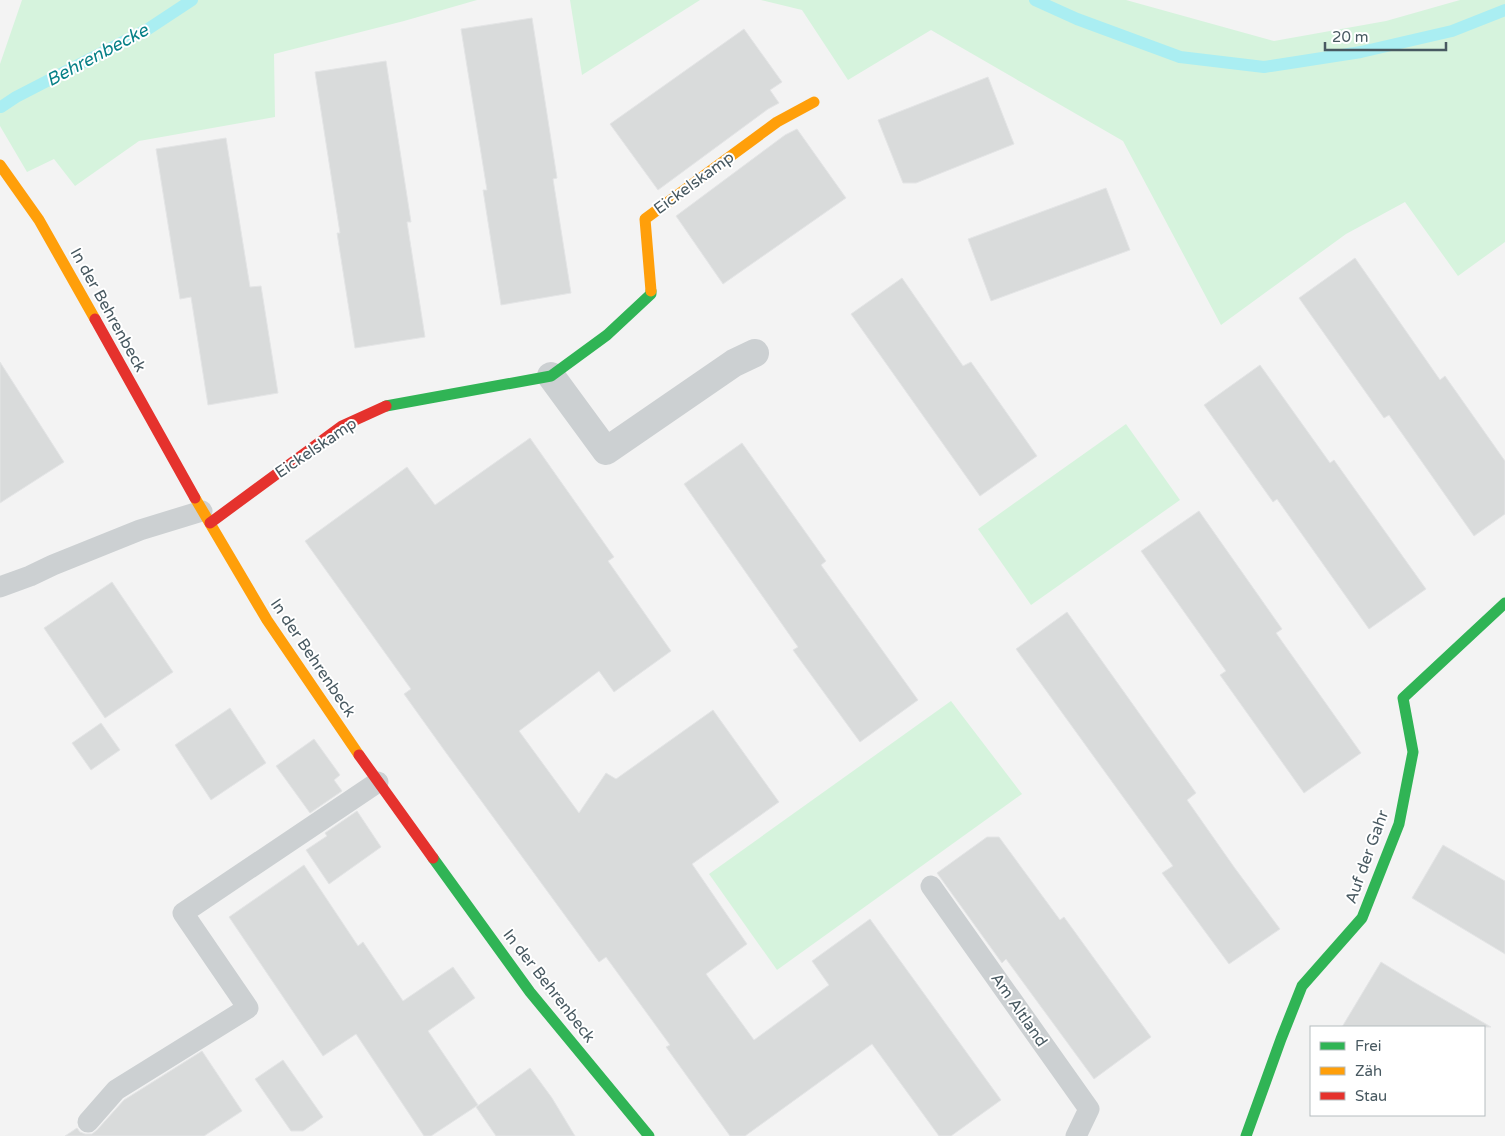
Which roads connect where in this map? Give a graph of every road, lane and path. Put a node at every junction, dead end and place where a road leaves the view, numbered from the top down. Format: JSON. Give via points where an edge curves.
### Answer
{"nodes":[{"id":1,"x":814,"y":102,"type":"dead end"},
{"id":2,"x":0,"y":165,"type":"edge"},
{"id":3,"x":755,"y":353,"type":"dead end"},
{"id":4,"x":551,"y":376,"type":"junction"},
{"id":5,"x":206,"y":517,"type":"junction"},
{"id":6,"x":0,"y":587,"type":"edge"},
{"id":7,"x":1505,"y":604,"type":"edge"},
{"id":8,"x":378,"y":782,"type":"junction"},
{"id":9,"x":931,"y":886,"type":"dead end"},
{"id":10,"x":88,"y":1122,"type":"dead end"},
{"id":11,"x":649,"y":1136,"type":"edge"},
{"id":12,"x":1076,"y":1136,"type":"edge"},
{"id":13,"x":1246,"y":1136,"type":"edge"}],
"edges":[{"from":1,"to":4,"type":"street","name":"Eickelskamp","via":[[777,122],[645,219],[651,294],[608,335]]},
{"from":2,"to":5,"type":"street","name":"In der Behrenbeck","via":[[39,220]]},
{"from":3,"to":4,"type":"street","via":[[734,363],[606,451]]},
{"from":4,"to":5,"type":"street","name":"Eickelskamp","via":[[382,407],[342,426]]},
{"from":5,"to":6,"type":"lane","via":[[140,530]]},
{"from":5,"to":8,"type":"street","name":"In der Behrenbeck","via":[[267,620]]},
{"from":7,"to":13,"type":"street","name":"Auf der Gahr","via":[[1403,698],[1413,752],[1399,824],[1362,918],[1302,986]]},
{"from":8,"to":10,"type":"lane","via":[[183,913],[248,1008],[116,1090]]},
{"from":8,"to":11,"type":"street","name":"In der Behrenbeck","via":[[530,992]]},
{"from":9,"to":12,"type":"lane","name":"Am Altland","via":[[1089,1109]]}]}
